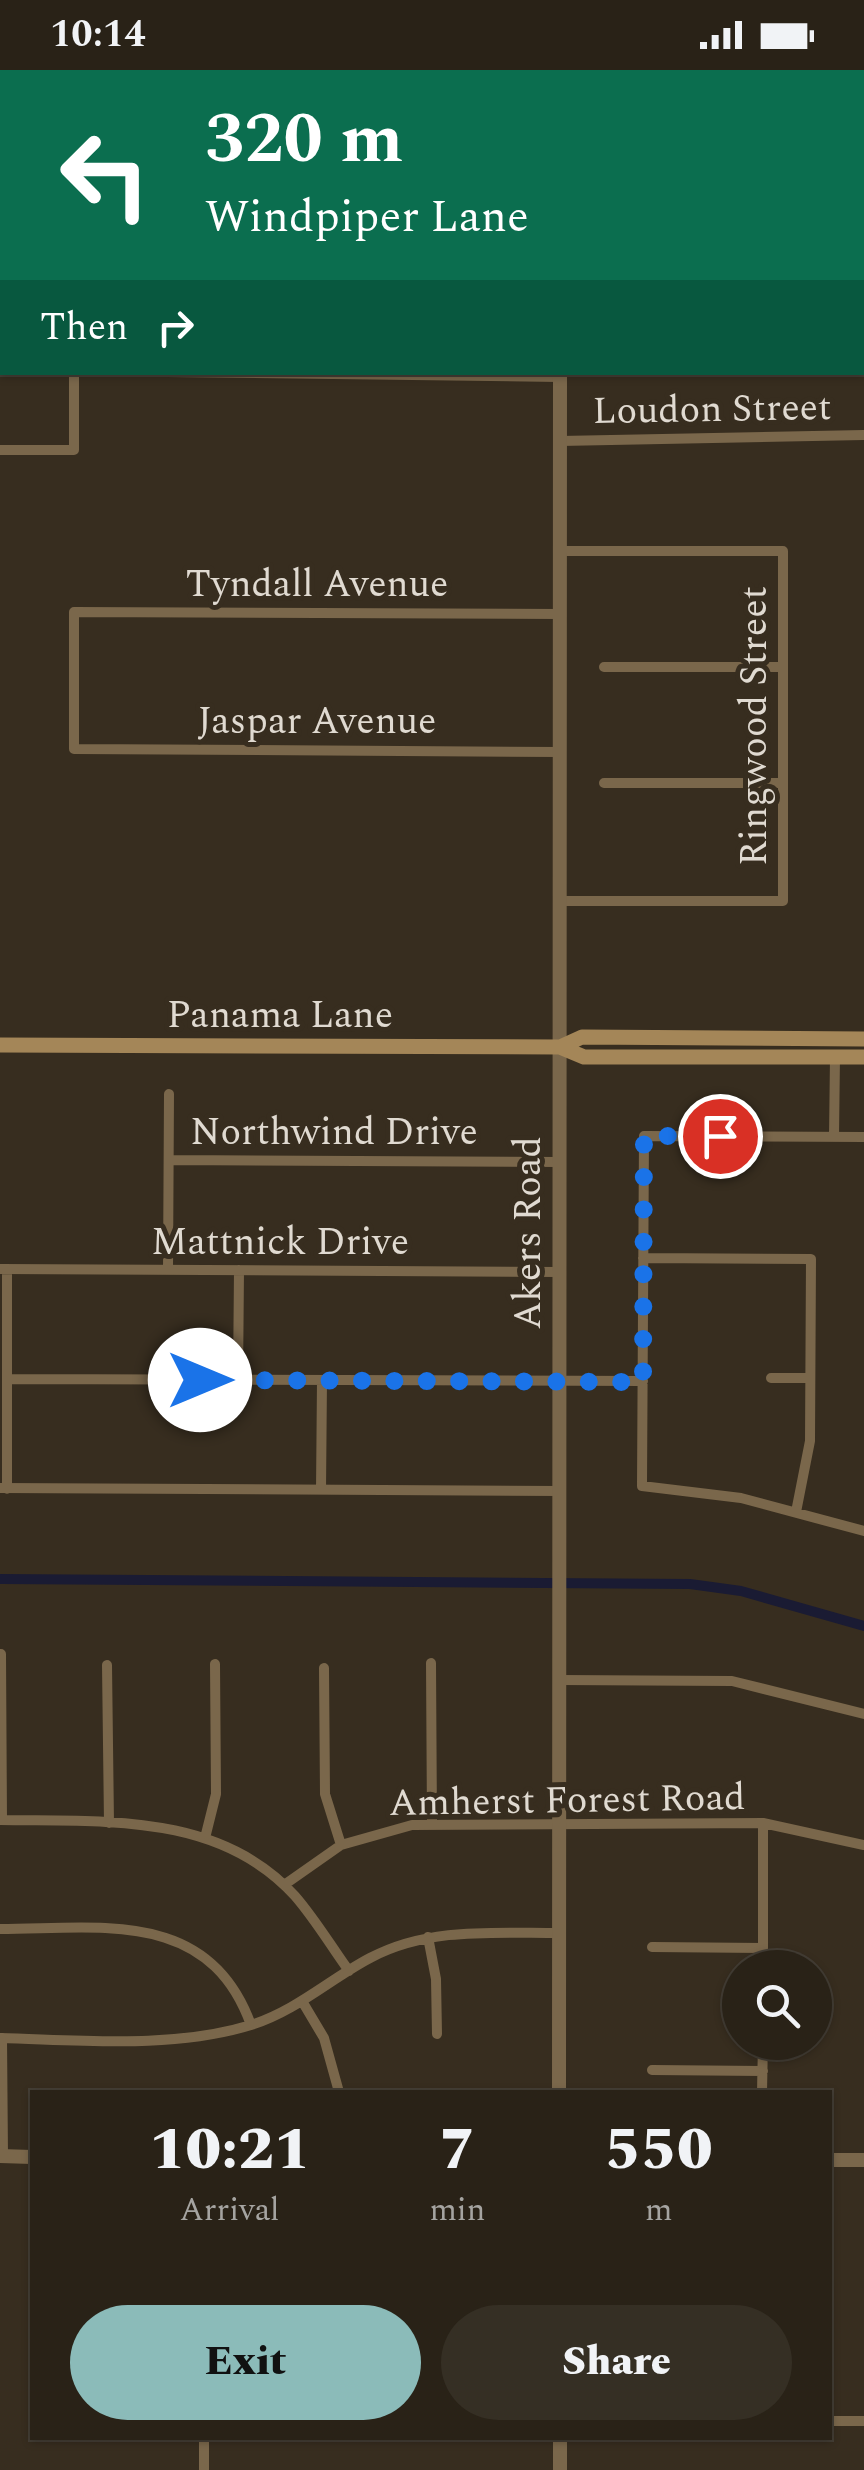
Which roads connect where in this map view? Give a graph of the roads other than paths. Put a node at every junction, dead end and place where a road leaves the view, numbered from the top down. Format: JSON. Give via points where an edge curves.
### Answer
{"nodes":[{"id":1,"x":74,"y":375,"type":"edge"},
{"id":2,"x":560,"y":375,"type":"edge"},
{"id":3,"x":864,"y":435,"type":"edge"},
{"id":4,"x":560,"y":441,"type":"junction"},
{"id":5,"x":0,"y":450,"type":"edge"},
{"id":6,"x":560,"y":551,"type":"junction"},
{"id":7,"x":560,"y":614,"type":"junction"},
{"id":8,"x":604,"y":667,"type":"dead end"},
{"id":9,"x":783,"y":667,"type":"junction"},
{"id":10,"x":74,"y":749,"type":"joint"},
{"id":11,"x":560,"y":752,"type":"junction"},
{"id":12,"x":604,"y":783,"type":"dead end"},
{"id":13,"x":783,"y":783,"type":"junction"},
{"id":14,"x":560,"y":901,"type":"junction"},
{"id":15,"x":864,"y":1042,"type":"edge"},
{"id":16,"x":0,"y":1045,"type":"edge"},
{"id":17,"x":560,"y":1047,"type":"junction"},
{"id":18,"x":835,"y":1056,"type":"junction"},
{"id":19,"x":864,"y":1057,"type":"edge"},
{"id":20,"x":169,"y":1094,"type":"dead end"},
{"id":21,"x":834,"y":1137,"type":"junction"},
{"id":22,"x":864,"y":1137,"type":"edge"},
{"id":23,"x":169,"y":1160,"type":"junction"},
{"id":24,"x":560,"y":1162,"type":"junction"},
{"id":25,"x":644,"y":1258,"type":"junction"},
{"id":26,"x":3,"y":1269,"type":"edge"},
{"id":27,"x":168,"y":1270,"type":"junction"},
{"id":28,"x":238,"y":1270,"type":"junction"},
{"id":29,"x":560,"y":1272,"type":"junction"},
{"id":30,"x":772,"y":1378,"type":"dead end"},
{"id":31,"x":810,"y":1378,"type":"junction"},
{"id":32,"x":7,"y":1379,"type":"junction"},
{"id":33,"x":238,"y":1380,"type":"junction"},
{"id":34,"x":322,"y":1380,"type":"junction"},
{"id":35,"x":560,"y":1382,"type":"junction"},
{"id":36,"x":643,"y":1382,"type":"junction"},
{"id":37,"x":3,"y":1488,"type":"edge"},
{"id":38,"x":321,"y":1490,"type":"junction"},
{"id":39,"x":560,"y":1491,"type":"junction"},
{"id":40,"x":796,"y":1512,"type":"junction"},
{"id":41,"x":864,"y":1531,"type":"edge"},
{"id":42,"x":2,"y":1654,"type":"edge"},
{"id":43,"x":431,"y":1663,"type":"dead end"},
{"id":44,"x":216,"y":1664,"type":"dead end"},
{"id":45,"x":108,"y":1665,"type":"dead end"},
{"id":46,"x":324,"y":1668,"type":"dead end"},
{"id":47,"x":560,"y":1680,"type":"junction"},
{"id":48,"x":864,"y":1714,"type":"edge"},
{"id":49,"x":1,"y":1820,"type":"edge"},
{"id":50,"x":109,"y":1823,"type":"junction"},
{"id":51,"x":432,"y":1824,"type":"junction"},
{"id":52,"x":556,"y":1824,"type":"junction"},
{"id":53,"x":764,"y":1824,"type":"junction"},
{"id":54,"x":205,"y":1838,"type":"junction"},
{"id":55,"x":864,"y":1845,"type":"edge"},
{"id":56,"x":340,"y":1846,"type":"junction"},
{"id":57,"x":284,"y":1886,"type":"junction"},
{"id":58,"x":0,"y":1929,"type":"edge"},
{"id":59,"x":558,"y":1933,"type":"junction"},
{"id":60,"x":428,"y":1938,"type":"junction"},
{"id":61,"x":652,"y":1947,"type":"dead end"},
{"id":62,"x":763,"y":1948,"type":"joint"},
{"id":63,"x":348,"y":1971,"type":"junction"},
{"id":64,"x":302,"y":2001,"type":"junction"},
{"id":65,"x":251,"y":2025,"type":"junction"},
{"id":66,"x":437,"y":2034,"type":"dead end"},
{"id":67,"x":1,"y":2038,"type":"edge"},
{"id":68,"x":763,"y":2060,"type":"edge"},
{"id":69,"x":652,"y":2070,"type":"dead end"},
{"id":70,"x":763,"y":2070,"type":"junction"},
{"id":71,"x":339,"y":2090,"type":"edge"},
{"id":72,"x":559,"y":2090,"type":"edge"},
{"id":73,"x":762,"y":2090,"type":"edge"},
{"id":74,"x":1,"y":2156,"type":"edge"},
{"id":75,"x":30,"y":2156,"type":"edge"},
{"id":76,"x":832,"y":2160,"type":"edge"},
{"id":77,"x":864,"y":2160,"type":"edge"},
{"id":78,"x":832,"y":2421,"type":"edge"},
{"id":79,"x":864,"y":2421,"type":"edge"},
{"id":80,"x":204,"y":2440,"type":"edge"},
{"id":81,"x":560,"y":2440,"type":"edge"},
{"id":82,"x":204,"y":2470,"type":"edge"},
{"id":83,"x":560,"y":2470,"type":"edge"}],
"edges":[{"from":1,"to":5,"type":"street","via":[[74,450]]},
{"from":2,"to":4,"type":"street","name":"Akers Road"},
{"from":3,"to":4,"type":"street","name":"Loudon Street"},
{"from":4,"to":6,"type":"street","name":"Akers Road"},
{"from":6,"to":7,"type":"street","name":"Akers Road"},
{"from":6,"to":9,"type":"street","name":"Ringwood Street","via":[[784,551]]},
{"from":7,"to":10,"type":"street","name":"Tyndall Avenue","via":[[74,612]]},
{"from":7,"to":11,"type":"street","name":"Akers Road"},
{"from":8,"to":9,"type":"street"},
{"from":9,"to":13,"type":"street","name":"Ringwood Street"},
{"from":10,"to":11,"type":"street","name":"Jaspar Avenue"},
{"from":11,"to":14,"type":"street","name":"Akers Road"},
{"from":12,"to":13,"type":"street"},
{"from":13,"to":14,"type":"street","name":"Ringwood Street","via":[[783,901]]},
{"from":14,"to":17,"type":"street","name":"Akers Road"},
{"from":15,"to":17,"type":"main road","name":"Panama Lane","via":[[582,1037]]},
{"from":15,"to":18,"type":"main road"},
{"from":16,"to":17,"type":"main road","name":"Panama Lane"},
{"from":17,"to":18,"type":"main road","name":"Panama Lane","via":[[584,1057]]},
{"from":17,"to":24,"type":"street","name":"Akers Road"},
{"from":18,"to":19,"type":"main road","name":"Panama Lane"},
{"from":18,"to":21,"type":"street"},
{"from":20,"to":23,"type":"street"},
{"from":21,"to":22,"type":"street"},
{"from":21,"to":25,"type":"street","via":[[644,1136]]},
{"from":23,"to":24,"type":"street","name":"Northwind Drive"},
{"from":23,"to":27,"type":"street"},
{"from":24,"to":29,"type":"street","name":"Akers Road"},
{"from":25,"to":31,"type":"street","via":[[811,1259]]},
{"from":25,"to":36,"type":"street"},
{"from":26,"to":27,"type":"street","name":"Mattnick Drive"},
{"from":26,"to":32,"type":"street"},
{"from":27,"to":28,"type":"street","name":"Mattnick Drive"},
{"from":28,"to":29,"type":"street","name":"Mattnick Drive"},
{"from":28,"to":33,"type":"street"},
{"from":29,"to":35,"type":"street","name":"Akers Road"},
{"from":30,"to":31,"type":"street"},
{"from":31,"to":40,"type":"street","via":[[807,1464]]},
{"from":32,"to":33,"type":"street"},
{"from":32,"to":37,"type":"street"},
{"from":33,"to":34,"type":"street"},
{"from":34,"to":35,"type":"street"},
{"from":34,"to":38,"type":"street"},
{"from":35,"to":36,"type":"street"},
{"from":35,"to":39,"type":"street","name":"Akers Road"},
{"from":36,"to":40,"type":"street","via":[[642,1486],[705,1491]]},
{"from":37,"to":38,"type":"street"},
{"from":38,"to":39,"type":"street"},
{"from":39,"to":47,"type":"street","name":"Akers Road"},
{"from":40,"to":41,"type":"street"},
{"from":42,"to":49,"type":"street"},
{"from":43,"to":51,"type":"street"},
{"from":44,"to":54,"type":"street","via":[[216,1794]]},
{"from":45,"to":50,"type":"street"},
{"from":46,"to":56,"type":"street","via":[[325,1794]]},
{"from":47,"to":48,"type":"street","via":[[732,1681]]},
{"from":47,"to":52,"type":"street","name":"Akers Road"},
{"from":49,"to":50,"type":"street"},
{"from":50,"to":54,"type":"street","via":[[168,1826]]},
{"from":51,"to":52,"type":"street","name":"Amherst Forest Road"},
{"from":51,"to":56,"type":"street","name":"Amherst Forest Road","via":[[390,1828]]},
{"from":52,"to":53,"type":"street","name":"Amherst Forest Road"},
{"from":52,"to":59,"type":"street","name":"Akers Road"},
{"from":53,"to":55,"type":"street","name":"Amherst Forest Road"},
{"from":53,"to":62,"type":"street"},
{"from":54,"to":57,"type":"street","via":[[250,1859]]},
{"from":56,"to":57,"type":"street","name":"Amherst Forest Road"},
{"from":57,"to":63,"type":"street"},
{"from":58,"to":65,"type":"street","via":[[128,1929],[178,1940],[220,1971]]},
{"from":59,"to":60,"type":"street"},
{"from":59,"to":72,"type":"street","name":"Akers Road"},
{"from":60,"to":63,"type":"street"},
{"from":60,"to":66,"type":"street"},
{"from":61,"to":62,"type":"street"},
{"from":63,"to":64,"type":"street"},
{"from":64,"to":65,"type":"street"},
{"from":64,"to":71,"type":"street","via":[[331,2056]]},
{"from":65,"to":67,"type":"street","via":[[194,2037]]},
{"from":67,"to":74,"type":"street"},
{"from":68,"to":70,"type":"street"},
{"from":69,"to":70,"type":"street"},
{"from":70,"to":73,"type":"street"},
{"from":74,"to":75,"type":"street"},
{"from":76,"to":77,"type":"street"},
{"from":78,"to":79,"type":"street"},
{"from":80,"to":82,"type":"street"},
{"from":81,"to":83,"type":"street"}]}
